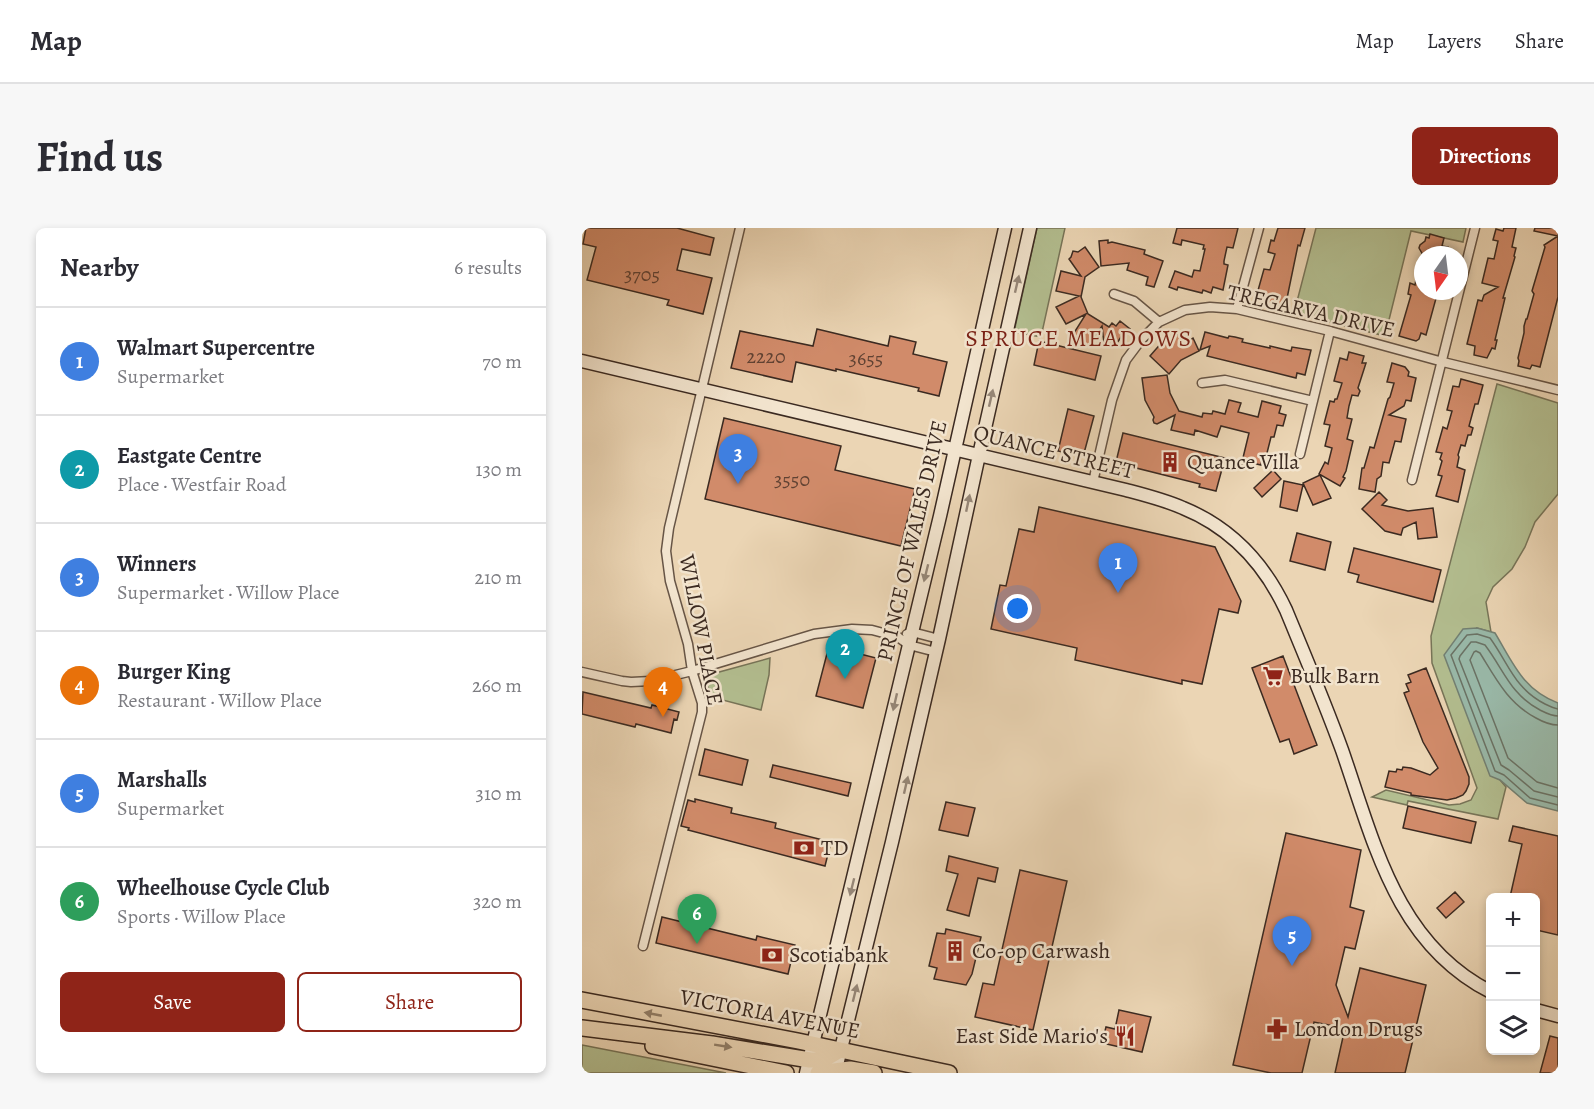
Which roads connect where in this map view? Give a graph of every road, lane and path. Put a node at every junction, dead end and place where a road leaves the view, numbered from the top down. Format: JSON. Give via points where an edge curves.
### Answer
{"nodes":[{"id":1,"x":740,"y":228,"type":"edge"},
{"id":2,"x":1005,"y":228,"type":"edge"},
{"id":3,"x":1030,"y":228,"type":"edge"},
{"id":4,"x":1259,"y":228,"type":"edge"},
{"id":5,"x":1475,"y":228,"type":"edge"},
{"id":6,"x":1114,"y":294,"type":"dead end"},
{"id":7,"x":1237,"y":309,"type":"junction"},
{"id":8,"x":1159,"y":322,"type":"junction"},
{"id":9,"x":1330,"y":331,"type":"junction"},
{"id":10,"x":582,"y":361,"type":"edge"},
{"id":11,"x":1443,"y":362,"type":"junction"},
{"id":12,"x":1202,"y":383,"type":"dead end"},
{"id":13,"x":701,"y":389,"type":"junction"},
{"id":14,"x":1558,"y":389,"type":"edge"},
{"id":15,"x":1312,"y":401,"type":"junction"},
{"id":16,"x":956,"y":450,"type":"junction"},
{"id":17,"x":1300,"y":454,"type":"dead end"},
{"id":18,"x":979,"y":455,"type":"junction"},
{"id":19,"x":1412,"y":480,"type":"dead end"},
{"id":20,"x":1093,"y":482,"type":"junction"},
{"id":21,"x":912,"y":632,"type":"junction"},
{"id":22,"x":898,"y":637,"type":"junction"},
{"id":23,"x":939,"y":639,"type":"junction"},
{"id":24,"x":909,"y":645,"type":"junction"},
{"id":25,"x":936,"y":652,"type":"junction"},
{"id":26,"x":692,"y":671,"type":"junction"},
{"id":27,"x":582,"y":672,"type":"edge"},
{"id":28,"x":643,"y":946,"type":"dead end"},
{"id":29,"x":1486,"y":989,"type":"edge"},
{"id":30,"x":582,"y":1000,"type":"edge"},
{"id":31,"x":1540,"y":1011,"type":"edge"},
{"id":32,"x":1558,"y":1016,"type":"edge"},
{"id":33,"x":582,"y":1030,"type":"edge"},
{"id":34,"x":814,"y":1044,"type":"junction"},
{"id":35,"x":840,"y":1050,"type":"junction"},
{"id":36,"x":811,"y":1069,"type":"edge"},
{"id":37,"x":835,"y":1071,"type":"edge"},
{"id":38,"x":786,"y":1073,"type":"edge"},
{"id":39,"x":874,"y":1073,"type":"edge"},
{"id":40,"x":949,"y":1073,"type":"edge"}],
"edges":[{"from":1,"to":13,"type":"street","name":"WILLOW PLACE"},
{"from":2,"to":16,"type":"main road","name":"PRINCE OF WALES DRIVE"},
{"from":18,"to":3,"type":"main road","name":"PRINCE OF WALES DRIVE","one_way":true},
{"from":4,"to":7,"type":"street"},
{"from":5,"to":11,"type":"street"},
{"from":6,"to":8,"type":"street","via":[[1134,301]]},
{"from":7,"to":8,"type":"street","name":"TREGARVA DRIVE","via":[[1185,310]]},
{"from":7,"to":9,"type":"street","name":"TREGARVA DRIVE"},
{"from":8,"to":20,"type":"street","name":"TREGARVA DRIVE","via":[[1126,360],[1112,400]]},
{"from":9,"to":11,"type":"street","name":"TREGARVA DRIVE"},
{"from":9,"to":15,"type":"street"},
{"from":10,"to":13,"type":"main road","name":"QUANCE STREET"},
{"from":11,"to":14,"type":"street","name":"TREGARVA DRIVE"},
{"from":11,"to":19,"type":"street"},
{"from":12,"to":15,"type":"street","via":[[1225,380]]},
{"from":13,"to":16,"type":"main road","name":"QUANCE STREET"},
{"from":13,"to":26,"type":"street","name":"WILLOW PLACE","via":[[666,551]]},
{"from":15,"to":17,"type":"street"},
{"from":16,"to":18,"type":"main road","name":"QUANCE STREET"},
{"from":16,"to":21,"type":"main road","name":"PRINCE OF WALES DRIVE","one_way":true},
{"from":18,"to":20,"type":"main road","name":"QUANCE STREET"},
{"from":23,"to":18,"type":"main road","name":"PRINCE OF WALES DRIVE","one_way":true},
{"from":20,"to":29,"type":"main road","name":"QUANCE STREET","via":[[1183,508],[1222,529],[1255,558],[1287,610],[1379,859],[1404,909],[1442,958]]},
{"from":21,"to":22,"type":"street"},
{"from":21,"to":23,"type":"street"},
{"from":21,"to":24,"type":"main road","name":"PRINCE OF WALES DRIVE"},
{"from":22,"to":24,"type":"street"},
{"from":22,"to":26,"type":"street","via":[[852,629],[814,634]]},
{"from":23,"to":25,"type":"main road","name":"PRINCE OF WALES DRIVE"},
{"from":24,"to":25,"type":"street"},
{"from":24,"to":34,"type":"main road","name":"PRINCE OF WALES DRIVE","one_way":true},
{"from":35,"to":25,"type":"main road","name":"PRINCE OF WALES DRIVE","one_way":true},
{"from":26,"to":27,"type":"street","via":[[631,682]]},
{"from":26,"to":28,"type":"street","name":"WILLOW PLACE","via":[[702,712]]},
{"from":34,"to":30,"type":"highway","name":"VICTORIA AVENUE","one_way":true},
{"from":31,"to":32,"type":"main road"},
{"from":33,"to":36,"type":"highway","one_way":true,"via":[[712,1044]]},
{"from":33,"to":38,"type":"highway"},
{"from":34,"to":35,"type":"highway","name":"VICTORIA AVENUE"},
{"from":34,"to":36,"type":"main road","name":"PRINCE OF WALES DRIVE"},
{"from":35,"to":36,"type":"highway"},
{"from":35,"to":37,"type":"main road","name":"PRINCE OF WALES DRIVE"},
{"from":35,"to":40,"type":"highway","name":"VICTORIA AVENUE"},
{"from":36,"to":37,"type":"highway"},
{"from":37,"to":39,"type":"highway"}]}
